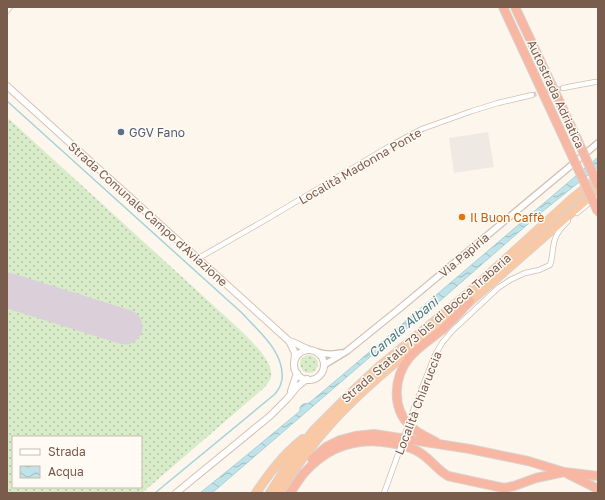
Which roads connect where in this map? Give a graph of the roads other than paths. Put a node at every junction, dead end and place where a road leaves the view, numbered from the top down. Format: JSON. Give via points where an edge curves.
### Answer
{"nodes":[{"id":1,"x":10,"y":7,"type":"edge"},
{"id":2,"x":503,"y":7,"type":"edge"},
{"id":3,"x":515,"y":7,"type":"edge"},
{"id":4,"x":7,"y":12,"type":"edge"},
{"id":5,"x":597,"y":80,"type":"edge"},
{"id":6,"x":7,"y":86,"type":"edge"},
{"id":7,"x":563,"y":88,"type":"tunnel mouth"},
{"id":8,"x":532,"y":95,"type":"tunnel mouth"},
{"id":9,"x":598,"y":143,"type":"edge"},
{"id":10,"x":598,"y":178,"type":"edge"},
{"id":11,"x":598,"y":185,"type":"edge"},
{"id":12,"x":598,"y":190,"type":"edge"},
{"id":13,"x":598,"y":196,"type":"edge"},
{"id":14,"x":598,"y":212,"type":"edge"},
{"id":15,"x":197,"y":259,"type":"junction"},
{"id":16,"x":470,"y":302,"type":"junction"},
{"id":17,"x":290,"y":341,"type":"junction"},
{"id":18,"x":314,"y":351,"type":"junction"},
{"id":19,"x":347,"y":351,"type":"junction"},
{"id":20,"x":294,"y":364,"type":"junction"},
{"id":21,"x":324,"y":365,"type":"junction"},
{"id":22,"x":297,"y":373,"type":"junction"},
{"id":23,"x":307,"y":379,"type":"junction"},
{"id":24,"x":286,"y":399,"type":"junction"},
{"id":25,"x":314,"y":430,"type":"junction"},
{"id":26,"x":440,"y":444,"type":"junction"},
{"id":27,"x":564,"y":472,"type":"junction"},
{"id":28,"x":598,"y":476,"type":"edge"},
{"id":29,"x":598,"y":479,"type":"edge"},
{"id":30,"x":598,"y":489,"type":"edge"},
{"id":31,"x":176,"y":493,"type":"edge"},
{"id":32,"x":256,"y":493,"type":"edge"},
{"id":33,"x":270,"y":493,"type":"edge"},
{"id":34,"x":279,"y":493,"type":"edge"},
{"id":35,"x":286,"y":493,"type":"edge"},
{"id":36,"x":290,"y":493,"type":"edge"},
{"id":37,"x":384,"y":493,"type":"edge"}],
"edges":[{"from":1,"to":4,"type":"street"},
{"from":2,"to":14,"type":"highway","name":"Autostrada Adriatica","bridge":true},
{"from":3,"to":11,"type":"highway","name":"Autostrada Adriatica","bridge":true},
{"from":5,"to":7,"type":"street"},
{"from":6,"to":15,"type":"main road","name":"Strada Comunale Campo d'Aviazione"},
{"from":8,"to":15,"type":"street","name":"Località Madonna Ponte","via":[[472,111],[422,129]]},
{"from":9,"to":19,"type":"street","name":"Via Papiria"},
{"from":10,"to":25,"type":"highway","name":"Strada Statale 73 bis di Bocca Trabaria","via":[[465,296],[377,369]]},
{"from":12,"to":16,"type":"highway","name":"Strada Statale 73 bis di Bocca Trabaria"},
{"from":13,"to":37,"type":"street","name":"Località Chiaruccia","bridge":true,"via":[[559,231],[550,265],[525,273],[498,288],[448,335],[435,355]]},
{"from":15,"to":17,"type":"main road","name":"Strada Comunale Campo d'Aviazione"},
{"from":16,"to":26,"type":"highway","via":[[411,356],[404,365],[398,383],[398,403],[406,421],[416,431]]},
{"from":16,"to":34,"type":"highway","name":"Strada Statale 73 bis di Bocca Trabaria","via":[[379,377],[340,414],[307,452]]},
{"from":17,"to":18,"type":"main road","name":"Strada Comunale Campo d'Aviazione"},
{"from":17,"to":20,"type":"main road","via":[[295,353]]},
{"from":18,"to":19,"type":"street","name":"Via Papiria","via":[[329,355]]},
{"from":18,"to":20,"type":"main road","via":[[305,350],[299,353]]},
{"from":18,"to":21,"type":"main road","via":[[323,359]]},
{"from":19,"to":21,"type":"street","name":"Via Papiria"},
{"from":20,"to":22,"type":"main road"},
{"from":21,"to":23,"type":"main road","via":[[318,376]]},
{"from":22,"to":23,"type":"main road"},
{"from":22,"to":24,"type":"main road"},
{"from":23,"to":24,"type":"main road"},
{"from":24,"to":31,"type":"main road","via":[[270,416]]},
{"from":25,"to":32,"type":"highway","via":[[279,461]]},
{"from":25,"to":33,"type":"highway","name":"Strada Statale 73 bis di Bocca Trabaria"},
{"from":26,"to":27,"type":"highway","via":[[513,458]]},
{"from":26,"to":35,"type":"highway","via":[[377,434],[340,440],[314,457]]},
{"from":27,"to":28,"type":"highway"},
{"from":27,"to":29,"type":"highway"},
{"from":27,"to":30,"type":"highway"},
{"from":27,"to":36,"type":"highway","via":[[504,488],[448,476],[422,454],[408,447],[362,442],[342,446],[320,458],[304,473]]}]}
